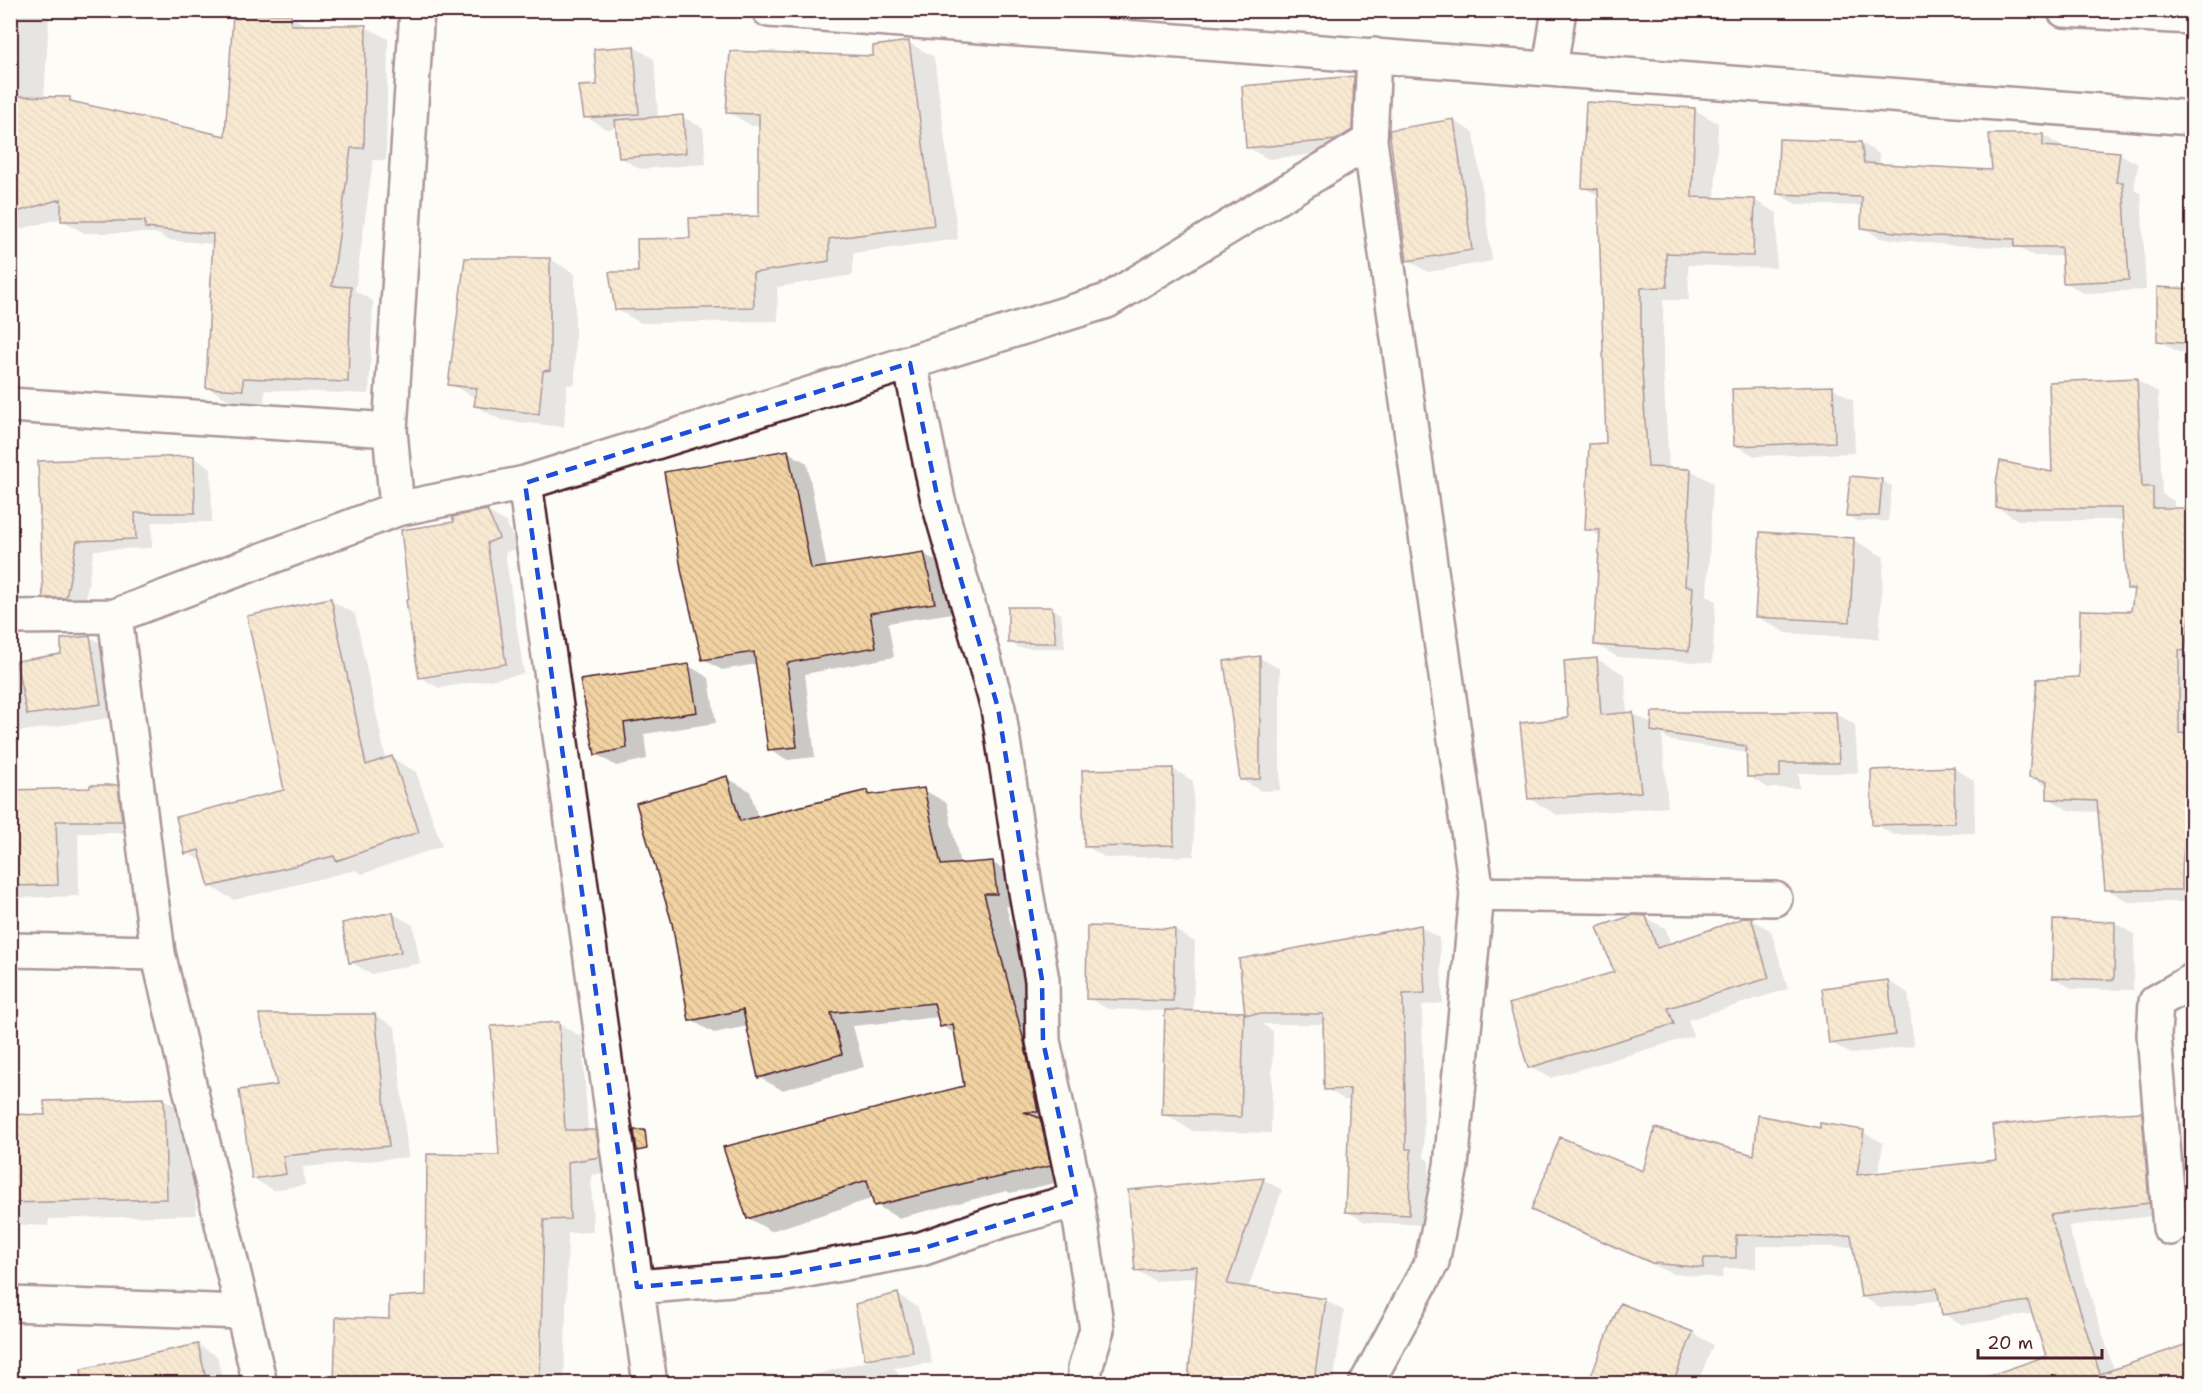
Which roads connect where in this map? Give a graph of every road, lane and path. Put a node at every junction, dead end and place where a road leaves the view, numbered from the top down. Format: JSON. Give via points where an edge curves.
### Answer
{"nodes":[{"id":1,"x":417,"y":10,"type":"edge"},
{"id":2,"x":769,"y":10,"type":"edge"},
{"id":3,"x":1560,"y":10,"type":"edge"},
{"id":4,"x":2064,"y":10,"type":"edge"},
{"id":5,"x":2193,"y":18,"type":"edge"},
{"id":6,"x":1374,"y":55,"type":"junction"},
{"id":7,"x":1550,"y":69,"type":"junction"},
{"id":8,"x":2193,"y":118,"type":"edge"},
{"id":9,"x":1370,"y":141,"type":"junction"},
{"id":10,"x":910,"y":363,"type":"junction"},
{"id":11,"x":10,"y":405,"type":"edge"},
{"id":12,"x":390,"y":430,"type":"junction"},
{"id":13,"x":525,"y":483,"type":"junction"},
{"id":14,"x":397,"y":509,"type":"junction"},
{"id":15,"x":115,"y":616,"type":"junction"},
{"id":16,"x":10,"y":617,"type":"edge"},
{"id":17,"x":1477,"y":894,"type":"junction"},
{"id":18,"x":1775,"y":899,"type":"dead end"},
{"id":19,"x":10,"y":950,"type":"edge"},
{"id":20,"x":158,"y":953,"type":"junction"},
{"id":21,"x":2193,"y":981,"type":"edge"},
{"id":22,"x":1077,"y":1200,"type":"junction"},
{"id":23,"x":2170,"y":1228,"type":"dead end"},
{"id":24,"x":637,"y":1287,"type":"junction"},
{"id":25,"x":10,"y":1304,"type":"edge"},
{"id":26,"x":243,"y":1312,"type":"junction"},
{"id":27,"x":260,"y":1383,"type":"edge"},
{"id":28,"x":650,"y":1383,"type":"edge"},
{"id":29,"x":1085,"y":1383,"type":"edge"},
{"id":30,"x":1366,"y":1383,"type":"edge"}],
"edges":[{"from":1,"to":12,"type":"main road"},
{"from":2,"to":6,"type":"main road"},
{"from":3,"to":7,"type":"main road"},
{"from":4,"to":5,"type":"main road"},
{"from":6,"to":7,"type":"main road"},
{"from":6,"to":9,"type":"main road"},
{"from":7,"to":8,"type":"main road"},
{"from":9,"to":10,"type":"main road","via":[[1107,301]]},
{"from":9,"to":17,"type":"main road"},
{"from":10,"to":13,"type":"main road"},
{"from":10,"to":22,"type":"main road","via":[[938,500],[998,708],[1042,980],[1043,1041]]},
{"from":11,"to":12,"type":"main road"},
{"from":12,"to":14,"type":"main road"},
{"from":13,"to":14,"type":"main road"},
{"from":13,"to":24,"type":"main road"},
{"from":14,"to":15,"type":"main road"},
{"from":15,"to":16,"type":"main road"},
{"from":15,"to":20,"type":"main road"},
{"from":17,"to":18,"type":"main road"},
{"from":17,"to":30,"type":"main road","via":[[1451,1166],[1432,1262]]},
{"from":19,"to":20,"type":"main road"},
{"from":20,"to":26,"type":"main road"},
{"from":21,"to":23,"type":"main road","via":[[2156,1002],[2154,1035]]},
{"from":22,"to":24,"type":"main road","via":[[921,1249],[780,1275]]},
{"from":22,"to":29,"type":"main road","via":[[1097,1329],[1085,1369]]},
{"from":24,"to":28,"type":"main road"},
{"from":25,"to":26,"type":"main road"},
{"from":26,"to":27,"type":"main road"}]}
